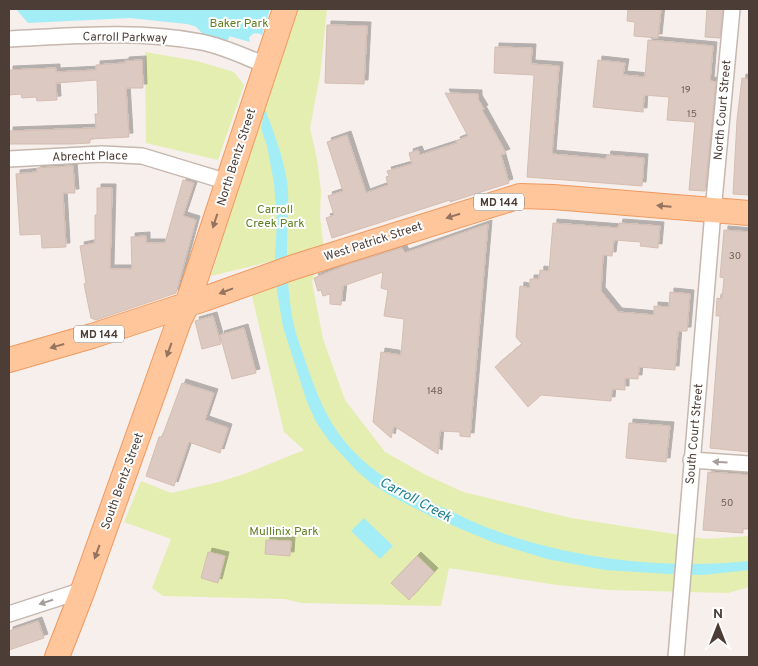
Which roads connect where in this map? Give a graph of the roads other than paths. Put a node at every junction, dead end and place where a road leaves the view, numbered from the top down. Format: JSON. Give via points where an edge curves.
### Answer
{"nodes":[{"id":1,"x":285,"y":9,"type":"edge"},
{"id":2,"x":732,"y":9,"type":"edge"},
{"id":3,"x":9,"y":39,"type":"edge"},
{"id":4,"x":266,"y":65,"type":"junction"},
{"id":5,"x":9,"y":159,"type":"edge"},
{"id":6,"x":228,"y":182,"type":"junction"},
{"id":7,"x":713,"y":211,"type":"junction"},
{"id":8,"x":749,"y":213,"type":"edge"},
{"id":9,"x":187,"y":304,"type":"junction"},
{"id":10,"x":9,"y":360,"type":"edge"},
{"id":11,"x":692,"y":460,"type":"junction"},
{"id":12,"x":749,"y":464,"type":"edge"},
{"id":13,"x":83,"y":590,"type":"junction"},
{"id":14,"x":9,"y":614,"type":"edge"},
{"id":15,"x":57,"y":657,"type":"edge"},
{"id":16,"x":676,"y":657,"type":"edge"}],
"edges":[{"from":1,"to":4,"type":"main road","name":"North Bentz Street"},
{"from":2,"to":7,"type":"street","name":"North Court Street"},
{"from":3,"to":4,"type":"street","name":"Carroll Parkway","via":[[110,34],[158,36],[203,42]]},
{"from":4,"to":6,"type":"main road","name":"North Bentz Street"},
{"from":5,"to":6,"type":"street","name":"Abrecht Place","via":[[102,154],[142,156]]},
{"from":6,"to":9,"type":"main road","name":"North Bentz Street","one_way":true},
{"from":7,"to":8,"type":"main road","name":"West Patrick Street","number":"MD 144"},
{"from":7,"to":9,"type":"main road","name":"West Patrick Street","number":"MD 144","one_way":true,"via":[[520,196]]},
{"from":7,"to":11,"type":"street","name":"South Court Street"},
{"from":9,"to":10,"type":"main road","name":"West Patrick Street","number":"MD 144","one_way":true},
{"from":9,"to":13,"type":"main road","name":"South Bentz Street","one_way":true},
{"from":12,"to":11,"type":"street","one_way":true},
{"from":11,"to":16,"type":"street","name":"South Court Street"},
{"from":13,"to":14,"type":"street","one_way":true},
{"from":13,"to":15,"type":"main road","name":"South Bentz Street"}]}
